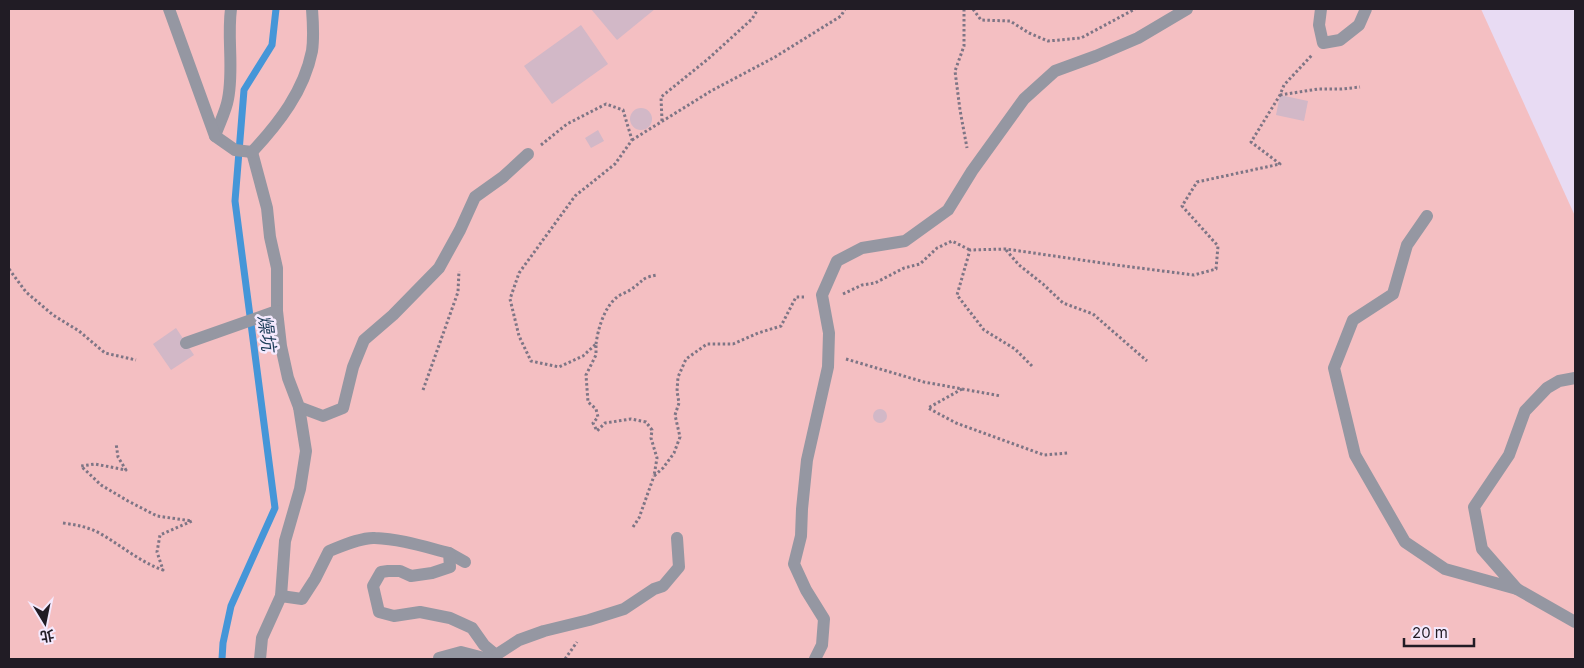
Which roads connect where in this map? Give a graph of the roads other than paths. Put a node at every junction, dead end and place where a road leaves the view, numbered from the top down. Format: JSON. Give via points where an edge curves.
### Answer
{"nodes":[{"id":1,"x":169,"y":9,"type":"edge"},
{"id":2,"x":231,"y":9,"type":"edge"},
{"id":3,"x":312,"y":9,"type":"edge"},
{"id":4,"x":1188,"y":9,"type":"edge"},
{"id":5,"x":1321,"y":9,"type":"edge"},
{"id":6,"x":1366,"y":9,"type":"edge"},
{"id":7,"x":215,"y":136,"type":"junction"},
{"id":8,"x":252,"y":152,"type":"junction"},
{"id":9,"x":528,"y":154,"type":"road end"},
{"id":10,"x":1427,"y":216,"type":"dead end"},
{"id":11,"x":277,"y":312,"type":"junction"},
{"id":12,"x":186,"y":343,"type":"dead end"},
{"id":13,"x":1575,"y":378,"type":"edge"},
{"id":14,"x":299,"y":407,"type":"junction"},
{"id":15,"x":677,"y":538,"type":"dead end"},
{"id":16,"x":449,"y":553,"type":"junction"},
{"id":17,"x":465,"y":562,"type":"dead end"},
{"id":18,"x":1516,"y":589,"type":"junction"},
{"id":19,"x":281,"y":596,"type":"junction"},
{"id":20,"x":1575,"y":622,"type":"edge"},
{"id":21,"x":440,"y":658,"type":"dead end"},
{"id":22,"x":491,"y":658,"type":"edge"},
{"id":23,"x":260,"y":659,"type":"edge"},
{"id":24,"x":815,"y":659,"type":"edge"}],
"edges":[{"from":1,"to":7,"type":"street"},
{"from":2,"to":7,"type":"street","via":[[228,100]]},
{"from":3,"to":8,"type":"street","via":[[312,50],[302,85],[274,128]]},
{"from":4,"to":24,"type":"street","via":[[1138,38],[1054,71],[1024,99],[948,210],[905,241],[862,248],[837,261],[822,295],[829,333],[828,367],[807,460],[801,536],[794,564],[824,619],[822,645]]},
{"from":5,"to":6,"type":"street","via":[[1322,43],[1340,40],[1359,25]]},
{"from":7,"to":8,"type":"street","via":[[236,150]]},
{"from":8,"to":11,"type":"street","via":[[267,208],[277,268]]},
{"from":9,"to":14,"type":"street","via":[[475,197],[439,268],[394,315],[364,340],[353,367],[343,408],[323,416]]},
{"from":10,"to":18,"type":"street","via":[[1407,245],[1393,294],[1353,320],[1334,368],[1352,445],[1405,542],[1445,569]]},
{"from":11,"to":12,"type":"street"},
{"from":11,"to":14,"type":"street","via":[[280,346]]},
{"from":13,"to":18,"type":"street","via":[[1559,381],[1547,388],[1524,411],[1508,455],[1474,507],[1482,549]]},
{"from":14,"to":19,"type":"street","via":[[306,451],[300,489],[284,541]]},
{"from":15,"to":22,"type":"street","via":[[679,567],[663,586],[624,609],[519,640]]},
{"from":16,"to":17,"type":"street"},
{"from":16,"to":19,"type":"street","via":[[373,537],[329,551],[302,599]]},
{"from":16,"to":22,"type":"street","via":[[450,567],[432,573],[411,576],[400,571],[381,572],[372,586],[379,612],[394,616],[420,612],[450,618],[472,628]]},
{"from":18,"to":20,"type":"street"},
{"from":19,"to":23,"type":"street","via":[[262,638]]},
{"from":21,"to":22,"type":"street","via":[[461,652]]}]}
